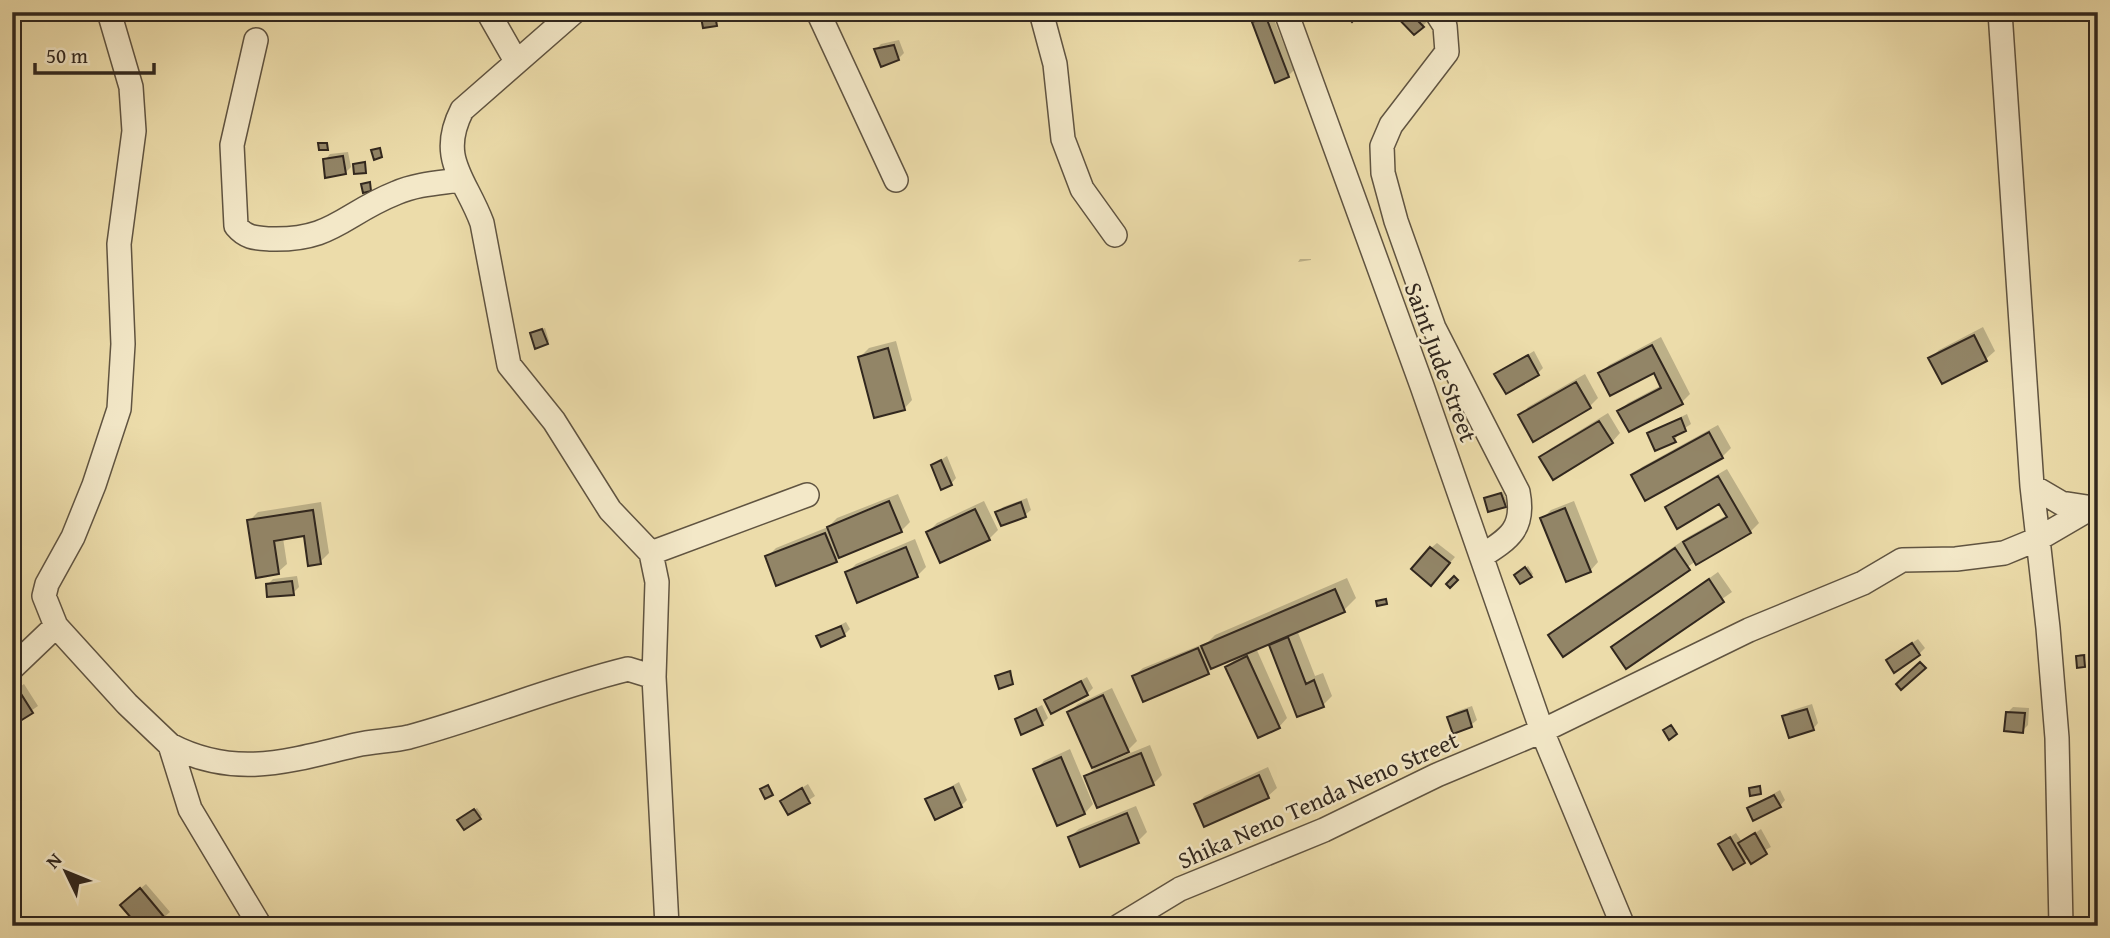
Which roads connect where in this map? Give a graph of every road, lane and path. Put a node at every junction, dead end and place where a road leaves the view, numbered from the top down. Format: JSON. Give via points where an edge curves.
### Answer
{"nodes":[{"id":1,"x":109,"y":12,"type":"edge"},
{"id":2,"x":488,"y":12,"type":"edge"},
{"id":3,"x":574,"y":12,"type":"edge"},
{"id":4,"x":818,"y":12,"type":"edge"},
{"id":5,"x":1041,"y":12,"type":"edge"},
{"id":6,"x":1286,"y":12,"type":"edge"},
{"id":7,"x":1436,"y":12,"type":"edge"},
{"id":8,"x":2000,"y":12,"type":"edge"},
{"id":9,"x":256,"y":40,"type":"dead end"},
{"id":10,"x":516,"y":61,"type":"junction"},
{"id":11,"x":460,"y":180,"type":"junction"},
{"id":12,"x":896,"y":180,"type":"dead end"},
{"id":13,"x":1115,"y":235,"type":"dead end"},
{"id":14,"x":2032,"y":486,"type":"junction"},
{"id":15,"x":807,"y":495,"type":"dead end"},
{"id":16,"x":2093,"y":505,"type":"edge"},
{"id":17,"x":2038,"y":538,"type":"junction"},
{"id":18,"x":651,"y":553,"type":"junction"},
{"id":19,"x":1482,"y":556,"type":"junction"},
{"id":20,"x":56,"y":626,"type":"junction"},
{"id":21,"x":12,"y":668,"type":"edge"},
{"id":22,"x":654,"y":677,"type":"junction"},
{"id":23,"x":1542,"y":732,"type":"junction"},
{"id":24,"x":170,"y":745,"type":"junction"},
{"id":25,"x":260,"y":926,"type":"edge"},
{"id":26,"x":667,"y":926,"type":"edge"},
{"id":27,"x":1119,"y":926,"type":"edge"},
{"id":28,"x":1623,"y":926,"type":"edge"},
{"id":29,"x":2061,"y":926,"type":"edge"}],
"edges":[{"from":1,"to":20,"type":"street","via":[[131,87],[134,131],[119,244],[123,344],[119,409],[73,537],[47,584],[44,596]]},
{"from":2,"to":10,"type":"street"},
{"from":3,"to":10,"type":"street"},
{"from":4,"to":12,"type":"street"},
{"from":5,"to":13,"type":"street","via":[[1055,64],[1063,139],[1082,190]]},
{"from":6,"to":19,"type":"street","name":"Saint Jude Street"},
{"from":7,"to":19,"type":"street","via":[[1445,26],[1447,52],[1391,125],[1382,146],[1383,173],[1434,328],[1518,492],[1521,511],[1516,528]]},
{"from":8,"to":14,"type":"street"},
{"from":9,"to":11,"type":"street","via":[[232,145],[236,226],[243,234],[298,240],[322,234],[398,192]]},
{"from":10,"to":11,"type":"street","via":[[462,110],[452,131]]},
{"from":11,"to":18,"type":"street","via":[[482,223],[509,365],[554,421],[610,510]]},
{"from":14,"to":16,"type":"street","via":[[2061,503]]},
{"from":14,"to":17,"type":"street"},
{"from":15,"to":18,"type":"street"},
{"from":16,"to":17,"type":"street","name":"Shika Neno Tenda Neno Street"},
{"from":17,"to":23,"type":"street","name":"Shika Neno Tenda Neno Street","via":[[2004,553],[1902,560],[1863,583],[1749,630]]},
{"from":17,"to":29,"type":"street","via":[[2057,738]]},
{"from":18,"to":22,"type":"street","via":[[657,582]]},
{"from":19,"to":23,"type":"street","name":"Saint Jude Street"},
{"from":20,"to":21,"type":"street"},
{"from":20,"to":24,"type":"street"},
{"from":22,"to":24,"type":"street","via":[[628,669],[407,737],[358,744],[308,759],[228,765],[197,759]]},
{"from":22,"to":26,"type":"street"},
{"from":23,"to":27,"type":"street","name":"Shika Neno Tenda Neno Street","via":[[1180,889]]},
{"from":23,"to":28,"type":"street","name":"Saint Jude Street"},
{"from":24,"to":25,"type":"street","via":[[190,809]]}]}
